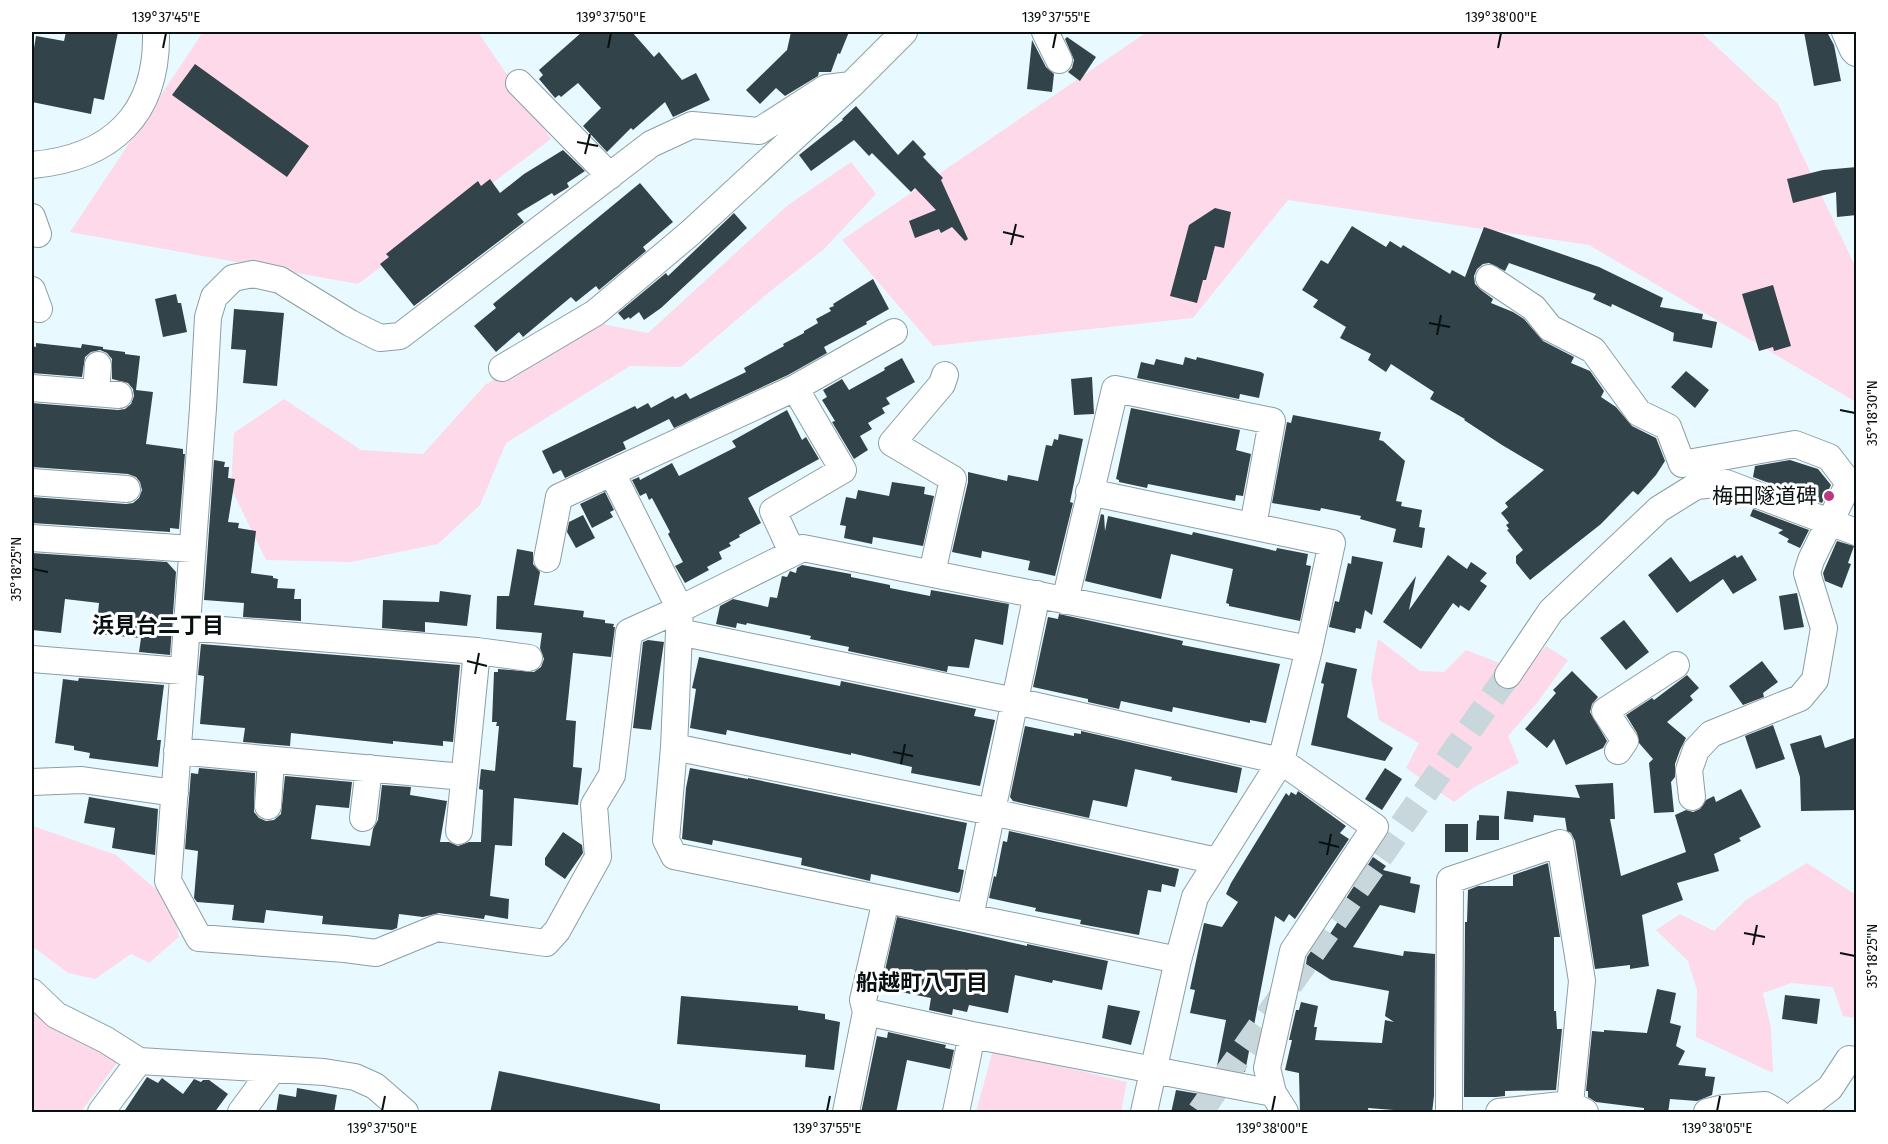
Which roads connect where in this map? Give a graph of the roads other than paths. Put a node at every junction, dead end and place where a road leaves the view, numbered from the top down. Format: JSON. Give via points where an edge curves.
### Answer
{"nodes":[{"id":1,"x":156,"y":32,"type":"edge"},
{"id":2,"x":904,"y":32,"type":"edge"},
{"id":3,"x":1045,"y":32,"type":"edge"},
{"id":4,"x":1845,"y":32,"type":"edge"},
{"id":5,"x":1857,"y":53,"type":"edge"},
{"id":6,"x":1059,"y":60,"type":"dead end"},
{"id":7,"x":519,"y":82,"type":"dead end"},
{"id":8,"x":851,"y":85,"type":"junction"},
{"id":9,"x":32,"y":165,"type":"edge"},
{"id":10,"x":610,"y":176,"type":"junction"},
{"id":11,"x":1489,"y":278,"type":"dead end"},
{"id":12,"x":894,"y":332,"type":"dead end"},
{"id":13,"x":98,"y":365,"type":"dead end"},
{"id":14,"x":502,"y":368,"type":"dead end"},
{"id":15,"x":945,"y":375,"type":"dead end"},
{"id":16,"x":795,"y":387,"type":"junction"},
{"id":17,"x":32,"y":388,"type":"edge"},
{"id":18,"x":612,"y":473,"type":"junction"},
{"id":19,"x":32,"y":482,"type":"edge"},
{"id":20,"x":127,"y":489,"type":"dead end"},
{"id":21,"x":1089,"y":492,"type":"junction"},
{"id":22,"x":1831,"y":521,"type":"junction"},
{"id":23,"x":1253,"y":526,"type":"junction"},
{"id":24,"x":1857,"y":532,"type":"edge"},
{"id":25,"x":32,"y":538,"type":"edge"},
{"id":26,"x":192,"y":549,"type":"junction"},
{"id":27,"x":792,"y":552,"type":"junction"},
{"id":28,"x":547,"y":559,"type":"dead end"},
{"id":29,"x":932,"y":573,"type":"junction"},
{"id":30,"x":1037,"y":594,"type":"junction"},
{"id":31,"x":1065,"y":601,"type":"junction"},
{"id":32,"x":680,"y":620,"type":"junction"},
{"id":33,"x":186,"y":627,"type":"junction"},
{"id":34,"x":1310,"y":649,"type":"junction"},
{"id":35,"x":477,"y":651,"type":"junction"},
{"id":36,"x":529,"y":657,"type":"dead end"},
{"id":37,"x":32,"y":659,"type":"edge"},
{"id":38,"x":1676,"y":665,"type":"dead end"},
{"id":39,"x":182,"y":671,"type":"junction"},
{"id":40,"x":1508,"y":675,"type":"tunnel mouth"},
{"id":41,"x":1015,"y":700,"type":"junction"},
{"id":42,"x":674,"y":747,"type":"junction"},
{"id":43,"x":177,"y":751,"type":"junction"},
{"id":44,"x":1618,"y":751,"type":"dead end"},
{"id":45,"x":272,"y":760,"type":"junction"},
{"id":46,"x":1281,"y":761,"type":"junction"},
{"id":47,"x":369,"y":768,"type":"junction"},
{"id":48,"x":464,"y":777,"type":"junction"},
{"id":49,"x":32,"y":782,"type":"edge"},
{"id":50,"x":174,"y":793,"type":"junction"},
{"id":51,"x":1692,"y":797,"type":"dead end"},
{"id":52,"x":268,"y":807,"type":"dead end"},
{"id":53,"x":992,"y":812,"type":"junction"},
{"id":54,"x":363,"y":818,"type":"dead end"},
{"id":55,"x":459,"y":831,"type":"dead end"},
{"id":56,"x":1217,"y":861,"type":"junction"},
{"id":57,"x":886,"y":900,"type":"junction"},
{"id":58,"x":970,"y":917,"type":"junction"},
{"id":59,"x":1178,"y":960,"type":"junction"},
{"id":60,"x":32,"y":992,"type":"edge"},
{"id":61,"x":866,"y":1012,"type":"junction"},
{"id":62,"x":972,"y":1035,"type":"junction"},
{"id":63,"x":139,"y":1061,"type":"junction"},
{"id":64,"x":1857,"y":1061,"type":"edge"},
{"id":65,"x":273,"y":1069,"type":"junction"},
{"id":66,"x":1153,"y":1070,"type":"junction"},
{"id":67,"x":1279,"y":1103,"type":"edge"},
{"id":68,"x":1577,"y":1108,"type":"edge"},
{"id":69,"x":101,"y":1113,"type":"edge"},
{"id":70,"x":241,"y":1113,"type":"edge"},
{"id":71,"x":405,"y":1113,"type":"edge"},
{"id":72,"x":846,"y":1113,"type":"edge"},
{"id":73,"x":956,"y":1113,"type":"edge"},
{"id":74,"x":1144,"y":1113,"type":"edge"},
{"id":75,"x":1449,"y":1113,"type":"edge"},
{"id":76,"x":1499,"y":1113,"type":"edge"},
{"id":77,"x":1707,"y":1113,"type":"edge"},
{"id":78,"x":1777,"y":1113,"type":"edge"},
{"id":79,"x":1798,"y":1113,"type":"edge"}],
"edges":[{"from":1,"to":9,"type":"street","via":[[151,84],[138,111],[113,138],[88,154]]},
{"from":2,"to":8,"type":"street"},
{"from":3,"to":6,"type":"street"},
{"from":4,"to":5,"type":"street"},
{"from":7,"to":10,"type":"street"},
{"from":8,"to":10,"type":"street","via":[[826,88],[759,131],[692,125],[651,144]]},
{"from":8,"to":14,"type":"street","via":[[689,234],[595,312]]},
{"from":10,"to":26,"type":"street","via":[[400,336],[380,338],[280,280],[253,274],[233,278],[214,297],[208,317]]},
{"from":11,"to":22,"type":"street","via":[[1534,308],[1550,328],[1593,350],[1639,413],[1668,427],[1682,464],[1795,444],[1829,457],[1849,483]]},
{"from":12,"to":16,"type":"street"},
{"from":13,"to":17,"type":"street","via":[[107,394]]},
{"from":15,"to":29,"type":"street","via":[[942,384],[892,442],[953,479]]},
{"from":16,"to":18,"type":"street"},
{"from":16,"to":27,"type":"street","via":[[843,470],[773,511]]},
{"from":18,"to":28,"type":"street","via":[[559,497]]},
{"from":18,"to":32,"type":"street"},
{"from":19,"to":20,"type":"street"},
{"from":21,"to":23,"type":"street"},
{"from":21,"to":23,"type":"street","via":[[1115,389],[1272,421]]},
{"from":21,"to":31,"type":"street"},
{"from":22,"to":24,"type":"street"},
{"from":22,"to":40,"type":"street","via":[[1726,483],[1696,486],[1659,509],[1551,611]]},
{"from":22,"to":51,"type":"street","via":[[1807,573],[1824,628],[1815,680],[1800,698],[1711,734],[1696,750],[1689,770]]},
{"from":23,"to":34,"type":"street","via":[[1332,543]]},
{"from":25,"to":26,"type":"street"},
{"from":26,"to":33,"type":"street"},
{"from":27,"to":29,"type":"street","via":[[803,548]]},
{"from":27,"to":32,"type":"street"},
{"from":29,"to":30,"type":"street"},
{"from":30,"to":31,"type":"street"},
{"from":30,"to":41,"type":"street"},
{"from":31,"to":34,"type":"street"},
{"from":32,"to":41,"type":"street"},
{"from":32,"to":42,"type":"street"},
{"from":32,"to":50,"type":"street","via":[[629,632],[612,775],[594,805],[598,857],[557,931],[546,943],[437,928],[375,953],[199,938],[168,881]]},
{"from":33,"to":35,"type":"street"},
{"from":33,"to":39,"type":"street"},
{"from":34,"to":46,"type":"street"},
{"from":35,"to":36,"type":"street"},
{"from":35,"to":48,"type":"street"},
{"from":37,"to":39,"type":"street"},
{"from":38,"to":44,"type":"street","via":[[1605,711],[1625,741]]},
{"from":39,"to":43,"type":"street"},
{"from":41,"to":46,"type":"street"},
{"from":41,"to":53,"type":"street"},
{"from":42,"to":53,"type":"street"},
{"from":42,"to":57,"type":"street","via":[[666,840],[674,856]]},
{"from":43,"to":45,"type":"street"},
{"from":43,"to":50,"type":"street"},
{"from":45,"to":47,"type":"street"},
{"from":45,"to":52,"type":"street"},
{"from":46,"to":56,"type":"street"},
{"from":46,"to":67,"type":"street","via":[[1375,827],[1293,951],[1268,1068]]},
{"from":47,"to":48,"type":"street"},
{"from":47,"to":54,"type":"street"},
{"from":48,"to":55,"type":"street"},
{"from":49,"to":50,"type":"street","via":[[82,780]]},
{"from":53,"to":56,"type":"street"},
{"from":53,"to":58,"type":"street"},
{"from":56,"to":59,"type":"street","via":[[1195,897]]},
{"from":57,"to":58,"type":"street"},
{"from":57,"to":61,"type":"street","via":[[863,1000]]},
{"from":58,"to":59,"type":"street"},
{"from":59,"to":66,"type":"street"},
{"from":60,"to":63,"type":"street","via":[[56,1015]]},
{"from":61,"to":62,"type":"street"},
{"from":61,"to":72,"type":"street"},
{"from":62,"to":66,"type":"street"},
{"from":62,"to":73,"type":"street"},
{"from":63,"to":65,"type":"street"},
{"from":63,"to":69,"type":"street"},
{"from":64,"to":79,"type":"street","via":[[1849,1059],[1830,1088]]},
{"from":65,"to":70,"type":"street"},
{"from":65,"to":71,"type":"street","via":[[355,1077],[375,1086]]},
{"from":66,"to":67,"type":"street"},
{"from":66,"to":74,"type":"street"},
{"from":68,"to":75,"type":"street","via":[[1582,981],[1560,843],[1450,880]]},
{"from":68,"to":76,"type":"street"},
{"from":77,"to":78,"type":"street","via":[[1765,1105]]}]}
